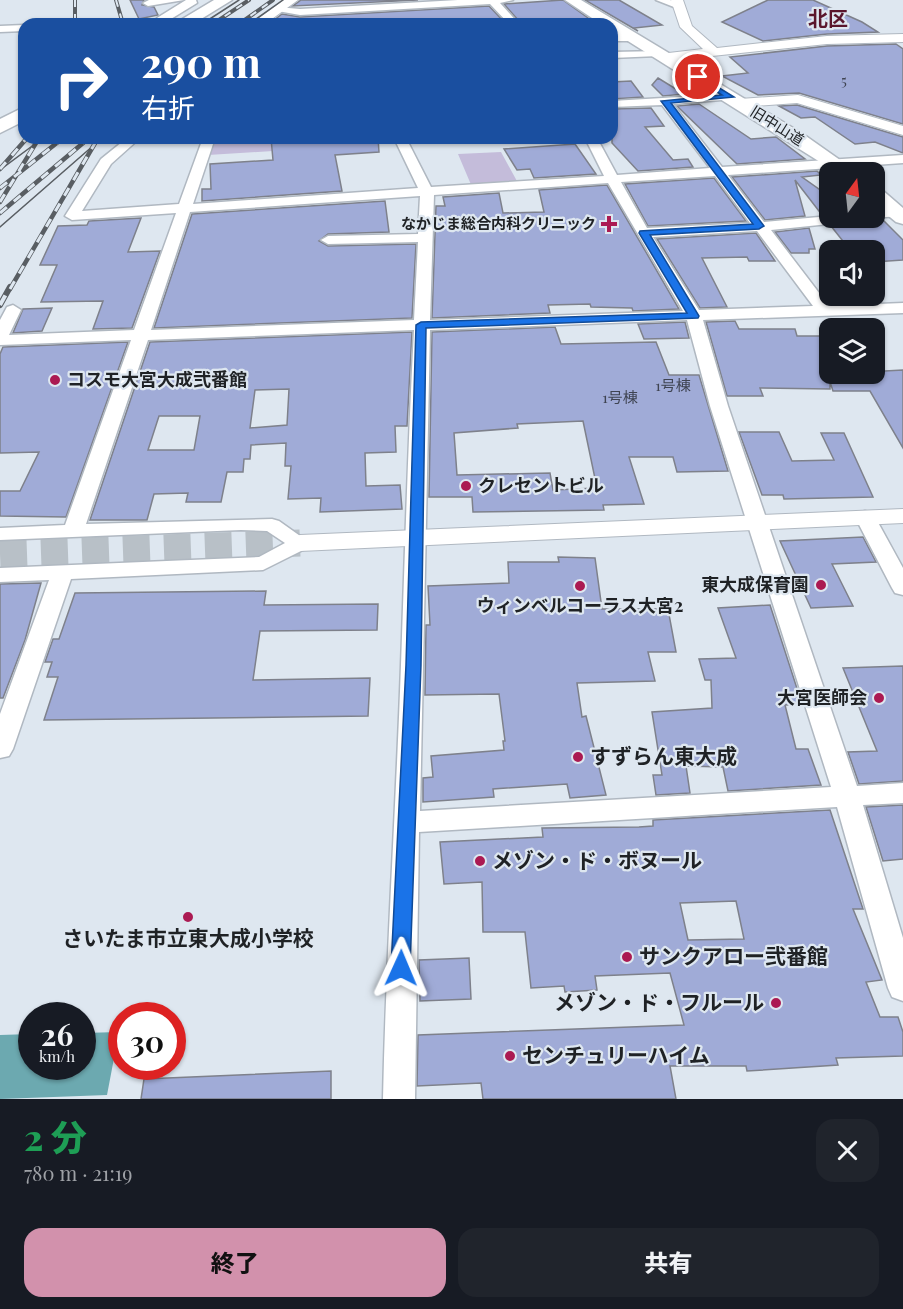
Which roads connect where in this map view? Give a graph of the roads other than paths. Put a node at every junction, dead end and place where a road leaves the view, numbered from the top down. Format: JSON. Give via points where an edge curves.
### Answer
{"nodes":[{"id":1,"x":179,"y":0,"type":"edge"},
{"id":2,"x":191,"y":0,"type":"edge"},
{"id":3,"x":225,"y":0,"type":"edge"},
{"id":4,"x":292,"y":0,"type":"edge"},
{"id":5,"x":493,"y":0,"type":"edge"},
{"id":6,"x":508,"y":0,"type":"edge"},
{"id":7,"x":572,"y":0,"type":"edge"},
{"id":8,"x":661,"y":0,"type":"edge"},
{"id":9,"x":148,"y":3,"type":"dead end"},
{"id":10,"x":678,"y":3,"type":"edge"},
{"id":11,"x":334,"y":5,"type":"edge"},
{"id":12,"x":276,"y":10,"type":"junction"},
{"id":13,"x":164,"y":18,"type":"edge"},
{"id":14,"x":193,"y":18,"type":"edge"},
{"id":15,"x":265,"y":18,"type":"edge"},
{"id":16,"x":509,"y":18,"type":"edge"},
{"id":17,"x":601,"y":18,"type":"edge"},
{"id":18,"x":18,"y":28,"type":"edge"},
{"id":19,"x":618,"y":28,"type":"edge"},
{"id":20,"x":0,"y":29,"type":"edge"},
{"id":21,"x":618,"y":38,"type":"edge"},
{"id":22,"x":633,"y":38,"type":"junction"},
{"id":23,"x":903,"y":38,"type":"edge"},
{"id":24,"x":713,"y":51,"type":"junction"},
{"id":25,"x":661,"y":55,"type":"junction"},
{"id":26,"x":618,"y":56,"type":"edge"},
{"id":27,"x":735,"y":100,"type":"junction"},
{"id":28,"x":665,"y":101,"type":"junction"},
{"id":29,"x":618,"y":104,"type":"edge"},
{"id":30,"x":18,"y":116,"type":"edge"},
{"id":31,"x":0,"y":127,"type":"edge"},
{"id":32,"x":903,"y":131,"type":"edge"},
{"id":33,"x":127,"y":144,"type":"edge"},
{"id":34,"x":207,"y":144,"type":"edge"},
{"id":35,"x":403,"y":144,"type":"edge"},
{"id":36,"x":595,"y":144,"type":"edge"},
{"id":37,"x":903,"y":159,"type":"edge"},
{"id":38,"x":832,"y":162,"type":"edge"},
{"id":39,"x":885,"y":162,"type":"edge"},
{"id":40,"x":819,"y":170,"type":"edge"},
{"id":41,"x":718,"y":172,"type":"junction"},
{"id":42,"x":615,"y":179,"type":"junction"},
{"id":43,"x":427,"y":192,"type":"junction"},
{"id":44,"x":885,"y":202,"type":"edge"},
{"id":45,"x":183,"y":208,"type":"junction"},
{"id":46,"x":885,"y":215,"type":"edge"},
{"id":47,"x":901,"y":216,"type":"edge"},
{"id":48,"x":819,"y":221,"type":"edge"},
{"id":49,"x":759,"y":226,"type":"junction"},
{"id":50,"x":643,"y":233,"type":"junction"},
{"id":51,"x":425,"y":238,"type":"junction"},
{"id":52,"x":328,"y":240,"type":"dead end"},
{"id":53,"x":903,"y":308,"type":"edge"},
{"id":54,"x":13,"y":310,"type":"dead end"},
{"id":55,"x":825,"y":311,"type":"junction"},
{"id":56,"x":694,"y":316,"type":"junction"},
{"id":57,"x":421,"y":325,"type":"junction"},
{"id":58,"x":142,"y":335,"type":"junction"},
{"id":59,"x":0,"y":338,"type":"edge"},
{"id":60,"x":903,"y":516,"type":"edge"},
{"id":61,"x":865,"y":517,"type":"junction"},
{"id":62,"x":758,"y":522,"type":"junction"},
{"id":63,"x":73,"y":532,"type":"junction"},
{"id":64,"x":0,"y":534,"type":"edge"},
{"id":65,"x":414,"y":538,"type":"junction"},
{"id":66,"x":300,"y":543,"type":"junction"},
{"id":67,"x":62,"y":573,"type":"junction"},
{"id":68,"x":0,"y":575,"type":"edge"},
{"id":69,"x":903,"y":588,"type":"edge"},
{"id":70,"x":0,"y":749,"type":"edge"},
{"id":71,"x":903,"y":793,"type":"edge"},
{"id":72,"x":847,"y":796,"type":"junction"},
{"id":73,"x":405,"y":822,"type":"junction"},
{"id":74,"x":903,"y":988,"type":"edge"},
{"id":75,"x":399,"y":1099,"type":"edge"}],
"edges":[{"from":1,"to":9,"type":"street"},
{"from":2,"to":13,"type":"street","via":[[192,3]]},
{"from":3,"to":14,"type":"highway"},
{"from":4,"to":12,"type":"street"},
{"from":5,"to":6,"type":"street"},
{"from":5,"to":11,"type":"street"},
{"from":5,"to":16,"type":"street"},
{"from":7,"to":17,"type":"main road","name":"旧中山道"},
{"from":8,"to":10,"type":"street"},
{"from":10,"to":24,"type":"street","via":[[686,27]]},
{"from":11,"to":12,"type":"street"},
{"from":12,"to":15,"type":"street"},
{"from":18,"to":20,"type":"street"},
{"from":19,"to":22,"type":"main road","name":"旧中山道"},
{"from":21,"to":22,"type":"street"},
{"from":22,"to":25,"type":"main road","name":"旧中山道"},
{"from":23,"to":24,"type":"street","via":[[827,40]]},
{"from":24,"to":25,"type":"street"},
{"from":25,"to":26,"type":"street"},
{"from":25,"to":27,"type":"main road","name":"旧中山道"},
{"from":27,"to":28,"type":"street"},
{"from":27,"to":32,"type":"street","via":[[798,99]]},
{"from":27,"to":38,"type":"main road","name":"旧中山道"},
{"from":28,"to":29,"type":"street"},
{"from":28,"to":41,"type":"street"},
{"from":30,"to":31,"type":"highway"},
{"from":33,"to":45,"type":"street","via":[[106,162],[72,216]]},
{"from":34,"to":45,"type":"street"},
{"from":35,"to":43,"type":"street"},
{"from":36,"to":42,"type":"street"},
{"from":37,"to":39,"type":"street"},
{"from":40,"to":41,"type":"street"},
{"from":41,"to":42,"type":"street"},
{"from":41,"to":49,"type":"street"},
{"from":42,"to":43,"type":"street"},
{"from":42,"to":50,"type":"street"},
{"from":43,"to":45,"type":"street"},
{"from":43,"to":51,"type":"street"},
{"from":44,"to":47,"type":"main road"},
{"from":45,"to":58,"type":"street"},
{"from":46,"to":47,"type":"street"},
{"from":48,"to":49,"type":"street"},
{"from":49,"to":50,"type":"street"},
{"from":49,"to":55,"type":"street"},
{"from":50,"to":56,"type":"street"},
{"from":51,"to":52,"type":"street"},
{"from":51,"to":57,"type":"street"},
{"from":53,"to":55,"type":"street"},
{"from":54,"to":59,"type":"street"},
{"from":55,"to":56,"type":"street"},
{"from":56,"to":57,"type":"street"},
{"from":56,"to":62,"type":"street","via":[[718,406]]},
{"from":57,"to":58,"type":"street"},
{"from":57,"to":65,"type":"street"},
{"from":58,"to":59,"type":"street"},
{"from":58,"to":63,"type":"street"},
{"from":60,"to":61,"type":"street"},
{"from":61,"to":62,"type":"street"},
{"from":61,"to":69,"type":"street"},
{"from":62,"to":65,"type":"street"},
{"from":62,"to":72,"type":"street"},
{"from":63,"to":64,"type":"street"},
{"from":63,"to":66,"type":"street","via":[[272,525]]},
{"from":65,"to":66,"type":"street"},
{"from":65,"to":73,"type":"street","via":[[413,665]]},
{"from":66,"to":67,"type":"street","via":[[263,563]]},
{"from":67,"to":68,"type":"street"},
{"from":67,"to":70,"type":"street"},
{"from":71,"to":72,"type":"street"},
{"from":72,"to":73,"type":"street"},
{"from":72,"to":74,"type":"street"},
{"from":73,"to":75,"type":"street"}]}
